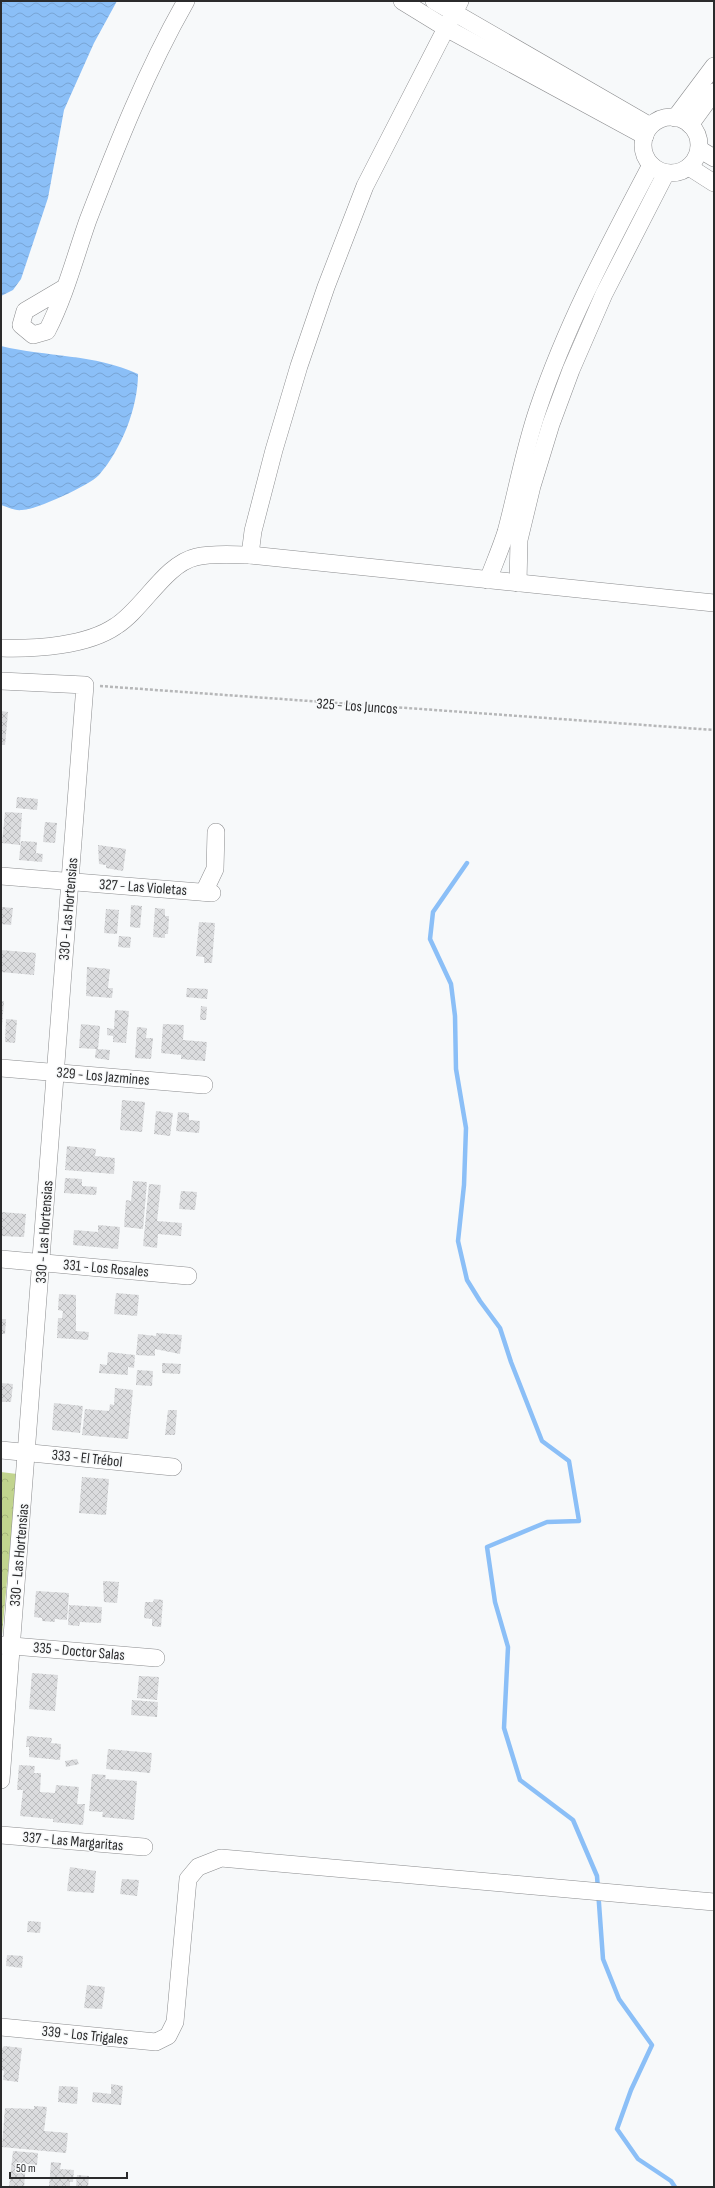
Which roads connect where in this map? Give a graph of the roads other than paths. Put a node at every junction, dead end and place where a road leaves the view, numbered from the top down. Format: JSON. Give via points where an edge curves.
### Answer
{"nodes":[{"id":1,"x":186,"y":1,"type":"edge"},
{"id":2,"x":402,"y":1,"type":"edge"},
{"id":3,"x":434,"y":1,"type":"edge"},
{"id":4,"x":453,"y":14,"type":"edge"},
{"id":5,"x":714,"y":66,"type":"edge"},
{"id":6,"x":714,"y":92,"type":"edge"},
{"id":7,"x":675,"y":118,"type":"junction"},
{"id":8,"x":690,"y":125,"type":"junction"},
{"id":9,"x":648,"y":131,"type":"junction"},
{"id":10,"x":699,"y":149,"type":"junction"},
{"id":11,"x":714,"y":158,"type":"edge"},
{"id":12,"x":651,"y":165,"type":"junction"},
{"id":13,"x":689,"y":167,"type":"junction"},
{"id":14,"x":666,"y":173,"type":"junction"},
{"id":15,"x":714,"y":182,"type":"edge"},
{"id":16,"x":64,"y":288,"type":"dead end"},
{"id":17,"x":250,"y":555,"type":"junction"},
{"id":18,"x":488,"y":580,"type":"junction"},
{"id":19,"x":518,"y":583,"type":"junction"},
{"id":20,"x":714,"y":603,"type":"edge"},
{"id":21,"x":1,"y":648,"type":"edge"},
{"id":22,"x":1,"y":681,"type":"edge"},
{"id":23,"x":216,"y":832,"type":"dead end"},
{"id":24,"x":1,"y":876,"type":"edge"},
{"id":25,"x":71,"y":882,"type":"junction"},
{"id":26,"x":1,"y":1068,"type":"edge"},
{"id":27,"x":54,"y":1072,"type":"junction"},
{"id":28,"x":204,"y":1085,"type":"dead end"},
{"id":29,"x":1,"y":1259,"type":"edge"},
{"id":30,"x":42,"y":1262,"type":"junction"},
{"id":31,"x":188,"y":1276,"type":"dead end"},
{"id":32,"x":1,"y":1450,"type":"edge"},
{"id":33,"x":27,"y":1452,"type":"junction"},
{"id":34,"x":173,"y":1467,"type":"dead end"},
{"id":35,"x":6,"y":1645,"type":"edge"},
{"id":36,"x":156,"y":1658,"type":"dead end"},
{"id":37,"x":1,"y":1780,"type":"edge"},
{"id":38,"x":1,"y":1835,"type":"edge"},
{"id":39,"x":144,"y":1847,"type":"dead end"},
{"id":40,"x":714,"y":1902,"type":"edge"},
{"id":41,"x":1,"y":2027,"type":"edge"}],
"edges":[{"from":1,"to":16,"type":"street","via":[[122,130]]},
{"from":2,"to":4,"type":"street"},
{"from":3,"to":4,"type":"street"},
{"from":4,"to":9,"type":"street"},
{"from":4,"to":17,"type":"street","via":[[366,186],[326,287],[274,450],[253,531]]},
{"from":5,"to":7,"type":"street"},
{"from":6,"to":8,"type":"street"},
{"from":7,"to":8,"type":"street"},
{"from":7,"to":9,"type":"street","via":[[666,118]]},
{"from":8,"to":10,"type":"street","via":[[696,132]]},
{"from":9,"to":12,"type":"street","via":[[644,151]]},
{"from":10,"to":11,"type":"street"},
{"from":10,"to":13,"type":"street"},
{"from":12,"to":14,"type":"street"},
{"from":12,"to":18,"type":"street","via":[[600,261],[564,338],[538,409],[520,468],[506,533]]},
{"from":13,"to":14,"type":"street","via":[[674,173]]},
{"from":13,"to":15,"type":"street"},
{"from":14,"to":19,"type":"street","via":[[604,294],[551,424],[519,540]]},
{"from":17,"to":18,"type":"street"},
{"from":17,"to":21,"type":"street","via":[[195,557],[185,561],[169,573],[128,617],[96,636],[50,646]]},
{"from":18,"to":19,"type":"street"},
{"from":19,"to":20,"type":"street"},
{"from":22,"to":25,"type":"street","name":"330 - Las Hortensias","via":[[85,685]]},
{"from":23,"to":25,"type":"street","name":"327 - Las Violetas","via":[[215,869],[208,892]]},
{"from":24,"to":25,"type":"street","name":"327 - Las Violetas"},
{"from":25,"to":27,"type":"street","name":"330 - Las Hortensias"},
{"from":26,"to":27,"type":"street","name":"329 - Los Jazmines"},
{"from":27,"to":28,"type":"street","name":"329 - Los Jazmines"},
{"from":27,"to":30,"type":"street","name":"330 - Las Hortensias"},
{"from":29,"to":30,"type":"street","name":"331 - Los Rosales"},
{"from":30,"to":31,"type":"street","name":"331 - Los Rosales"},
{"from":30,"to":33,"type":"street","name":"330 - Las Hortensias"},
{"from":32,"to":33,"type":"street","name":"333 - El Trébol"},
{"from":33,"to":34,"type":"street","name":"333 - El Trébol"},
{"from":33,"to":35,"type":"street","name":"330 - Las Hortensias"},
{"from":35,"to":36,"type":"street","name":"335 - Doctor Salas"},
{"from":35,"to":37,"type":"street","name":"330 - Las Hortensias"},
{"from":38,"to":39,"type":"street","name":"337 - Las Margaritas"},
{"from":40,"to":41,"type":"street","name":"339 - Los Trigales","via":[[221,1858],[198,1867],[188,1879],[175,2022],[168,2036],[156,2042]]}]}
